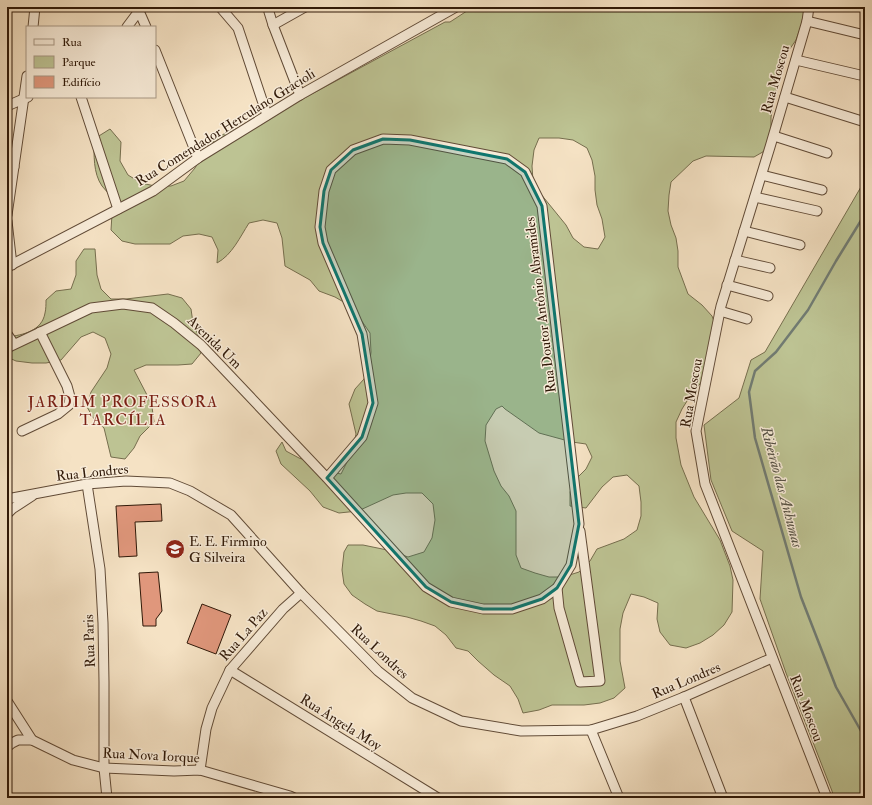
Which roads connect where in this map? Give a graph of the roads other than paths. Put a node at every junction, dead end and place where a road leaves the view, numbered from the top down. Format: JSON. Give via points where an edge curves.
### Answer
{"nodes":[{"id":1,"x":35,"y":7,"type":"edge"},
{"id":2,"x":220,"y":7,"type":"edge"},
{"id":3,"x":268,"y":7,"type":"edge"},
{"id":4,"x":306,"y":7,"type":"edge"},
{"id":5,"x":456,"y":7,"type":"edge"},
{"id":6,"x":809,"y":7,"type":"edge"},
{"id":7,"x":139,"y":8,"type":"edge"},
{"id":8,"x":807,"y":21,"type":"junction"},
{"id":9,"x":273,"y":25,"type":"junction"},
{"id":10,"x":33,"y":26,"type":"edge"},
{"id":11,"x":128,"y":26,"type":"edge"},
{"id":12,"x":146,"y":26,"type":"edge"},
{"id":13,"x":865,"y":35,"type":"edge"},
{"id":14,"x":156,"y":53,"type":"edge"},
{"id":15,"x":796,"y":60,"type":"junction"},
{"id":16,"x":860,"y":76,"type":"dead end"},
{"id":17,"x":300,"y":95,"type":"junction"},
{"id":18,"x":26,"y":98,"type":"edge"},
{"id":19,"x":81,"y":98,"type":"edge"},
{"id":20,"x":785,"y":98,"type":"junction"},
{"id":21,"x":7,"y":106,"type":"edge"},
{"id":22,"x":267,"y":116,"type":"junction"},
{"id":23,"x":865,"y":122,"type":"edge"},
{"id":24,"x":774,"y":136,"type":"junction"},
{"id":25,"x":7,"y":150,"type":"edge"},
{"id":26,"x":826,"y":153,"type":"dead end"},
{"id":27,"x":198,"y":158,"type":"junction"},
{"id":28,"x":14,"y":168,"type":"junction"},
{"id":29,"x":762,"y":175,"type":"junction"},
{"id":30,"x":822,"y":190,"type":"dead end"},
{"id":31,"x":755,"y":197,"type":"junction"},
{"id":32,"x":118,"y":209,"type":"junction"},
{"id":33,"x":817,"y":211,"type":"dead end"},
{"id":34,"x":7,"y":215,"type":"edge"},
{"id":35,"x":7,"y":222,"type":"edge"},
{"id":36,"x":744,"y":231,"type":"junction"},
{"id":37,"x":800,"y":245,"type":"dead end"},
{"id":38,"x":735,"y":260,"type":"junction"},
{"id":39,"x":10,"y":266,"type":"edge"},
{"id":40,"x":770,"y":268,"type":"dead end"},
{"id":41,"x":727,"y":285,"type":"junction"},
{"id":42,"x":768,"y":296,"type":"dead end"},
{"id":43,"x":720,"y":311,"type":"junction"},
{"id":44,"x":747,"y":319,"type":"dead end"},
{"id":45,"x":40,"y":332,"type":"junction"},
{"id":46,"x":7,"y":334,"type":"edge"},
{"id":47,"x":10,"y":346,"type":"edge"},
{"id":48,"x":22,"y":431,"type":"dead end"},
{"id":49,"x":327,"y":478,"type":"junction"},
{"id":50,"x":87,"y":484,"type":"junction"},
{"id":51,"x":36,"y":494,"type":"junction"},
{"id":52,"x":7,"y":499,"type":"edge"},
{"id":53,"x":360,"y":513,"type":"joint"},
{"id":54,"x":7,"y":514,"type":"edge"},
{"id":55,"x":579,"y":524,"type":"junction"},
{"id":56,"x":557,"y":588,"type":"junction"},
{"id":57,"x":301,"y":593,"type":"junction"},
{"id":58,"x":772,"y":658,"type":"junction"},
{"id":59,"x":230,"y":670,"type":"junction"},
{"id":60,"x":684,"y":697,"type":"junction"},
{"id":61,"x":7,"y":701,"type":"edge"},
{"id":62,"x":591,"y":730,"type":"junction"},
{"id":63,"x":32,"y":740,"type":"junction"},
{"id":64,"x":7,"y":747,"type":"edge"},
{"id":65,"x":104,"y":768,"type":"junction"},
{"id":66,"x":200,"y":770,"type":"junction"},
{"id":67,"x":107,"y":798,"type":"edge"},
{"id":68,"x":294,"y":798,"type":"edge"},
{"id":69,"x":438,"y":798,"type":"edge"},
{"id":70,"x":619,"y":798,"type":"edge"},
{"id":71,"x":723,"y":798,"type":"edge"},
{"id":72,"x":827,"y":798,"type":"edge"}],
"edges":[{"from":1,"to":10,"type":"street"},
{"from":2,"to":22,"type":"street","via":[[238,28]]},
{"from":3,"to":9,"type":"street"},
{"from":4,"to":9,"type":"street"},
{"from":5,"to":17,"type":"street","name":"Rua Comendador Herculano Gracioli"},
{"from":6,"to":8,"type":"street","name":"Rua Moscou"},
{"from":7,"to":11,"type":"street"},
{"from":7,"to":12,"type":"street"},
{"from":8,"to":13,"type":"street"},
{"from":8,"to":15,"type":"street","name":"Rua Moscou"},
{"from":9,"to":17,"type":"street"},
{"from":14,"to":27,"type":"street"},
{"from":15,"to":16,"type":"street"},
{"from":15,"to":20,"type":"street","name":"Rua Moscou"},
{"from":17,"to":22,"type":"street","name":"Rua Comendador Herculano Gracioli"},
{"from":18,"to":21,"type":"street"},
{"from":18,"to":28,"type":"street"},
{"from":19,"to":32,"type":"street"},
{"from":20,"to":23,"type":"street"},
{"from":20,"to":24,"type":"street","name":"Rua Moscou"},
{"from":22,"to":27,"type":"street","name":"Rua Comendador Herculano Gracioli"},
{"from":24,"to":26,"type":"street"},
{"from":24,"to":29,"type":"street","name":"Rua Moscou"},
{"from":25,"to":28,"type":"street"},
{"from":27,"to":32,"type":"street","name":"Rua Comendador Herculano Gracioli","via":[[153,191]]},
{"from":28,"to":34,"type":"street"},
{"from":29,"to":30,"type":"street"},
{"from":29,"to":31,"type":"street","name":"Rua Moscou"},
{"from":31,"to":33,"type":"street"},
{"from":31,"to":36,"type":"street","name":"Rua Moscou"},
{"from":32,"to":39,"type":"street","name":"Rua Comendador Herculano Gracioli"},
{"from":35,"to":39,"type":"street"},
{"from":36,"to":37,"type":"street"},
{"from":36,"to":38,"type":"street","name":"Rua Moscou"},
{"from":38,"to":40,"type":"street"},
{"from":38,"to":41,"type":"street","name":"Rua Moscou"},
{"from":41,"to":42,"type":"street"},
{"from":41,"to":43,"type":"street","name":"Rua Moscou"},
{"from":43,"to":44,"type":"street"},
{"from":43,"to":58,"type":"street","name":"Rua Moscou","via":[[696,431],[705,484]]},
{"from":45,"to":47,"type":"street","name":"Avenida Um"},
{"from":45,"to":48,"type":"street","via":[[67,386],[69,405],[58,414]]},
{"from":45,"to":49,"type":"street","name":"Avenida Um","via":[[91,308],[123,304],[152,308],[201,345]]},
{"from":46,"to":47,"type":"street"},
{"from":49,"to":53,"type":"street","name":"Avenida Um"},
{"from":49,"to":55,"type":"street","name":"Rua Doutor Antônio Abramides","via":[[362,437],[373,403],[362,334],[323,243],[320,227],[324,191],[331,170],[353,150],[383,139],[410,140],[507,159],[525,172],[542,206]]},
{"from":50,"to":51,"type":"street","name":"Rua Londres"},
{"from":50,"to":57,"type":"street","name":"Rua Londres","via":[[126,481],[170,483],[190,491],[231,515]]},
{"from":50,"to":65,"type":"street","name":"Rua Paris","via":[[100,569]]},
{"from":51,"to":52,"type":"street","name":"Rua Londres"},
{"from":51,"to":54,"type":"street"},
{"from":53,"to":56,"type":"street","name":"Rua Doutor Antônio Abramides","via":[[426,587],[451,602],[483,609],[512,609],[542,599]]},
{"from":55,"to":56,"type":"street","name":"Rua Doutor Antônio Abramides","via":[[571,565]]},
{"from":55,"to":56,"type":"street","name":"Rua Doutor Antônio Abramides","via":[[600,681],[580,682],[559,608]]},
{"from":57,"to":59,"type":"street","name":"Rua La Paz","via":[[283,609]]},
{"from":57,"to":62,"type":"street","name":"Rua Londres","via":[[378,671],[412,698],[461,721],[521,731]]},
{"from":58,"to":60,"type":"street","name":"Rua Londres"},
{"from":58,"to":72,"type":"street","name":"Rua Moscou"},
{"from":59,"to":66,"type":"street","name":"Rua La Paz","via":[[212,708]]},
{"from":59,"to":69,"type":"street","name":"Rua Ângela Moy"},
{"from":60,"to":62,"type":"street","name":"Rua Londres","via":[[637,716]]},
{"from":60,"to":71,"type":"street"},
{"from":61,"to":63,"type":"street"},
{"from":62,"to":70,"type":"street"},
{"from":63,"to":64,"type":"street","via":[[18,740]]},
{"from":63,"to":65,"type":"street","name":"Rua Nova Iorque","via":[[73,760]]},
{"from":65,"to":66,"type":"street","name":"Rua Nova Iorque"},
{"from":65,"to":67,"type":"street","name":"Rua Paris"},
{"from":66,"to":68,"type":"street","name":"Rua Nova Iorque"}]}
